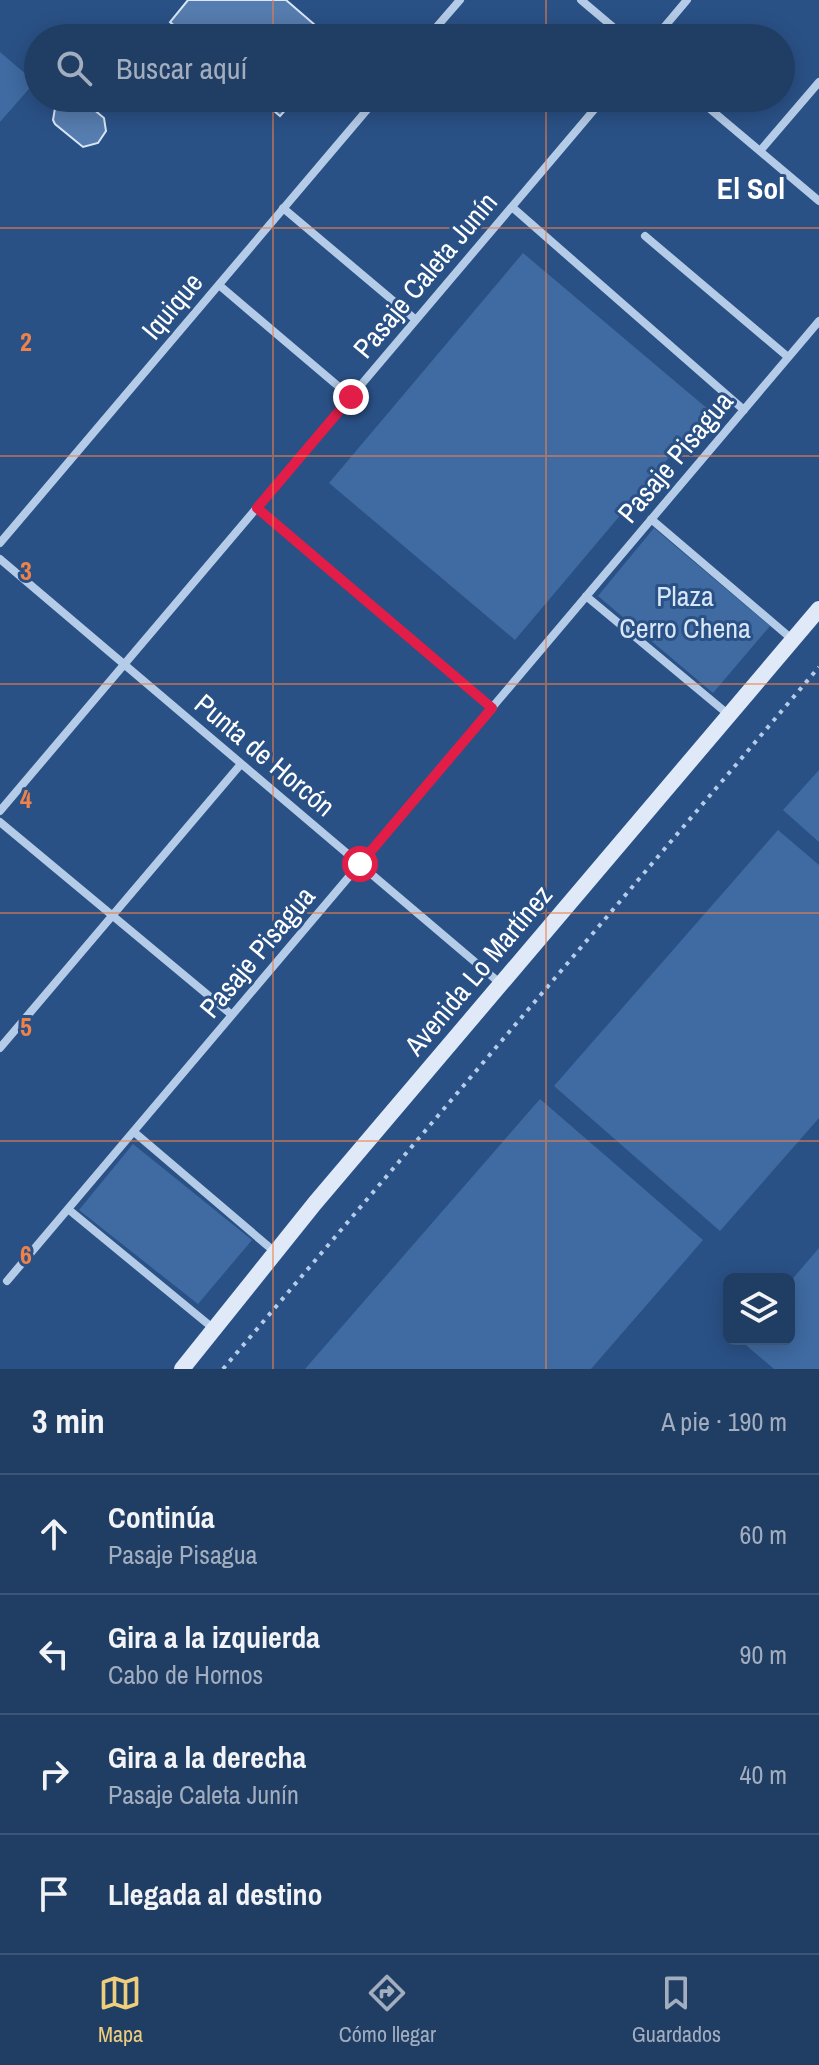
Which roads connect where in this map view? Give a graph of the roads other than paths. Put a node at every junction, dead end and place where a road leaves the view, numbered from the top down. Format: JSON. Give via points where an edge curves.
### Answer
{"nodes":[{"id":1,"x":460,"y":0,"type":"edge"},
{"id":2,"x":581,"y":0,"type":"edge"},
{"id":3,"x":687,"y":0,"type":"edge"},
{"id":4,"x":439,"y":24,"type":"edge"},
{"id":5,"x":609,"y":24,"type":"edge"},
{"id":6,"x":667,"y":24,"type":"edge"},
{"id":7,"x":819,"y":82,"type":"edge"},
{"id":8,"x":795,"y":110,"type":"edge"},
{"id":9,"x":365,"y":112,"type":"edge"},
{"id":10,"x":592,"y":112,"type":"edge"},
{"id":11,"x":714,"y":112,"type":"edge"},
{"id":12,"x":793,"y":112,"type":"edge"},
{"id":13,"x":760,"y":151,"type":"junction"},
{"id":14,"x":819,"y":201,"type":"edge"},
{"id":15,"x":512,"y":207,"type":"junction"},
{"id":16,"x":283,"y":208,"type":"junction"},
{"id":17,"x":645,"y":236,"type":"dead end"},
{"id":18,"x":219,"y":285,"type":"junction"},
{"id":19,"x":416,"y":320,"type":"junction"},
{"id":20,"x":819,"y":321,"type":"edge"},
{"id":21,"x":788,"y":357,"type":"junction"},
{"id":22,"x":351,"y":397,"type":"junction"},
{"id":23,"x":744,"y":410,"type":"junction"},
{"id":24,"x":257,"y":508,"type":"junction"},
{"id":25,"x":651,"y":519,"type":"junction"},
{"id":26,"x":0,"y":543,"type":"edge"},
{"id":27,"x":0,"y":559,"type":"edge"},
{"id":28,"x":586,"y":596,"type":"junction"},
{"id":29,"x":819,"y":609,"type":"edge"},
{"id":30,"x":793,"y":640,"type":"junction"},
{"id":31,"x":124,"y":664,"type":"junction"},
{"id":32,"x":492,"y":708,"type":"junction"},
{"id":33,"x":729,"y":715,"type":"junction"},
{"id":34,"x":241,"y":764,"type":"junction"},
{"id":35,"x":0,"y":811,"type":"edge"},
{"id":36,"x":0,"y":822,"type":"edge"},
{"id":37,"x":360,"y":864,"type":"junction"},
{"id":38,"x":112,"y":916,"type":"junction"},
{"id":39,"x":501,"y":984,"type":"junction"},
{"id":40,"x":232,"y":1015,"type":"junction"},
{"id":41,"x":0,"y":1048,"type":"edge"},
{"id":42,"x":134,"y":1132,"type":"junction"},
{"id":43,"x":68,"y":1209,"type":"junction"},
{"id":44,"x":275,"y":1252,"type":"junction"},
{"id":45,"x":7,"y":1281,"type":"dead end"},
{"id":46,"x":214,"y":1329,"type":"junction"},
{"id":47,"x":182,"y":1369,"type":"edge"}],
"edges":[{"from":1,"to":4,"type":"street"},
{"from":2,"to":5,"type":"street"},
{"from":3,"to":6,"type":"street"},
{"from":7,"to":8,"type":"street"},
{"from":9,"to":16,"type":"street","name":"Iquique"},
{"from":10,"to":15,"type":"street","name":"Pasaje Caleta Junín"},
{"from":11,"to":13,"type":"street"},
{"from":12,"to":13,"type":"street"},
{"from":13,"to":14,"type":"street"},
{"from":15,"to":19,"type":"street","name":"Pasaje Caleta Junín"},
{"from":15,"to":23,"type":"street"},
{"from":16,"to":18,"type":"street","name":"Iquique"},
{"from":16,"to":19,"type":"street"},
{"from":17,"to":21,"type":"street"},
{"from":18,"to":22,"type":"street"},
{"from":18,"to":26,"type":"street","name":"Iquique"},
{"from":19,"to":22,"type":"street","name":"Pasaje Caleta Junín"},
{"from":20,"to":21,"type":"street","name":"Pasaje Pisagua"},
{"from":21,"to":23,"type":"street","name":"Pasaje Pisagua"},
{"from":22,"to":24,"type":"street","name":"Pasaje Caleta Junín"},
{"from":23,"to":25,"type":"street","name":"Pasaje Pisagua"},
{"from":24,"to":31,"type":"street","name":"Pasaje Caleta Junín"},
{"from":24,"to":32,"type":"street"},
{"from":25,"to":28,"type":"street","name":"Pasaje Pisagua"},
{"from":25,"to":30,"type":"street"},
{"from":27,"to":31,"type":"street","name":"Punta de Horcón"},
{"from":28,"to":32,"type":"street","name":"Pasaje Pisagua"},
{"from":28,"to":33,"type":"street"},
{"from":29,"to":30,"type":"main road","name":"Avenida Lo Martínez"},
{"from":30,"to":33,"type":"main road","name":"Avenida Lo Martínez"},
{"from":31,"to":34,"type":"street","name":"Punta de Horcón"},
{"from":31,"to":35,"type":"street","name":"Pasaje Caleta Junín"},
{"from":32,"to":37,"type":"street","name":"Pasaje Pisagua"},
{"from":33,"to":39,"type":"main road","name":"Avenida Lo Martínez"},
{"from":34,"to":37,"type":"street","name":"Punta de Horcón"},
{"from":34,"to":38,"type":"street"},
{"from":36,"to":38,"type":"street"},
{"from":37,"to":39,"type":"street","name":"Punta de Horcón"},
{"from":37,"to":40,"type":"street","name":"Pasaje Pisagua"},
{"from":38,"to":40,"type":"street"},
{"from":38,"to":41,"type":"street"},
{"from":39,"to":44,"type":"main road","name":"Avenida Lo Martínez"},
{"from":40,"to":42,"type":"street","name":"Pasaje Pisagua"},
{"from":42,"to":43,"type":"street","name":"Pasaje Pisagua"},
{"from":42,"to":44,"type":"street"},
{"from":43,"to":45,"type":"street","name":"Pasaje Pisagua"},
{"from":43,"to":46,"type":"street"},
{"from":44,"to":46,"type":"main road","name":"Avenida Lo Martínez"},
{"from":46,"to":47,"type":"main road","name":"Avenida Lo Martínez"}]}
